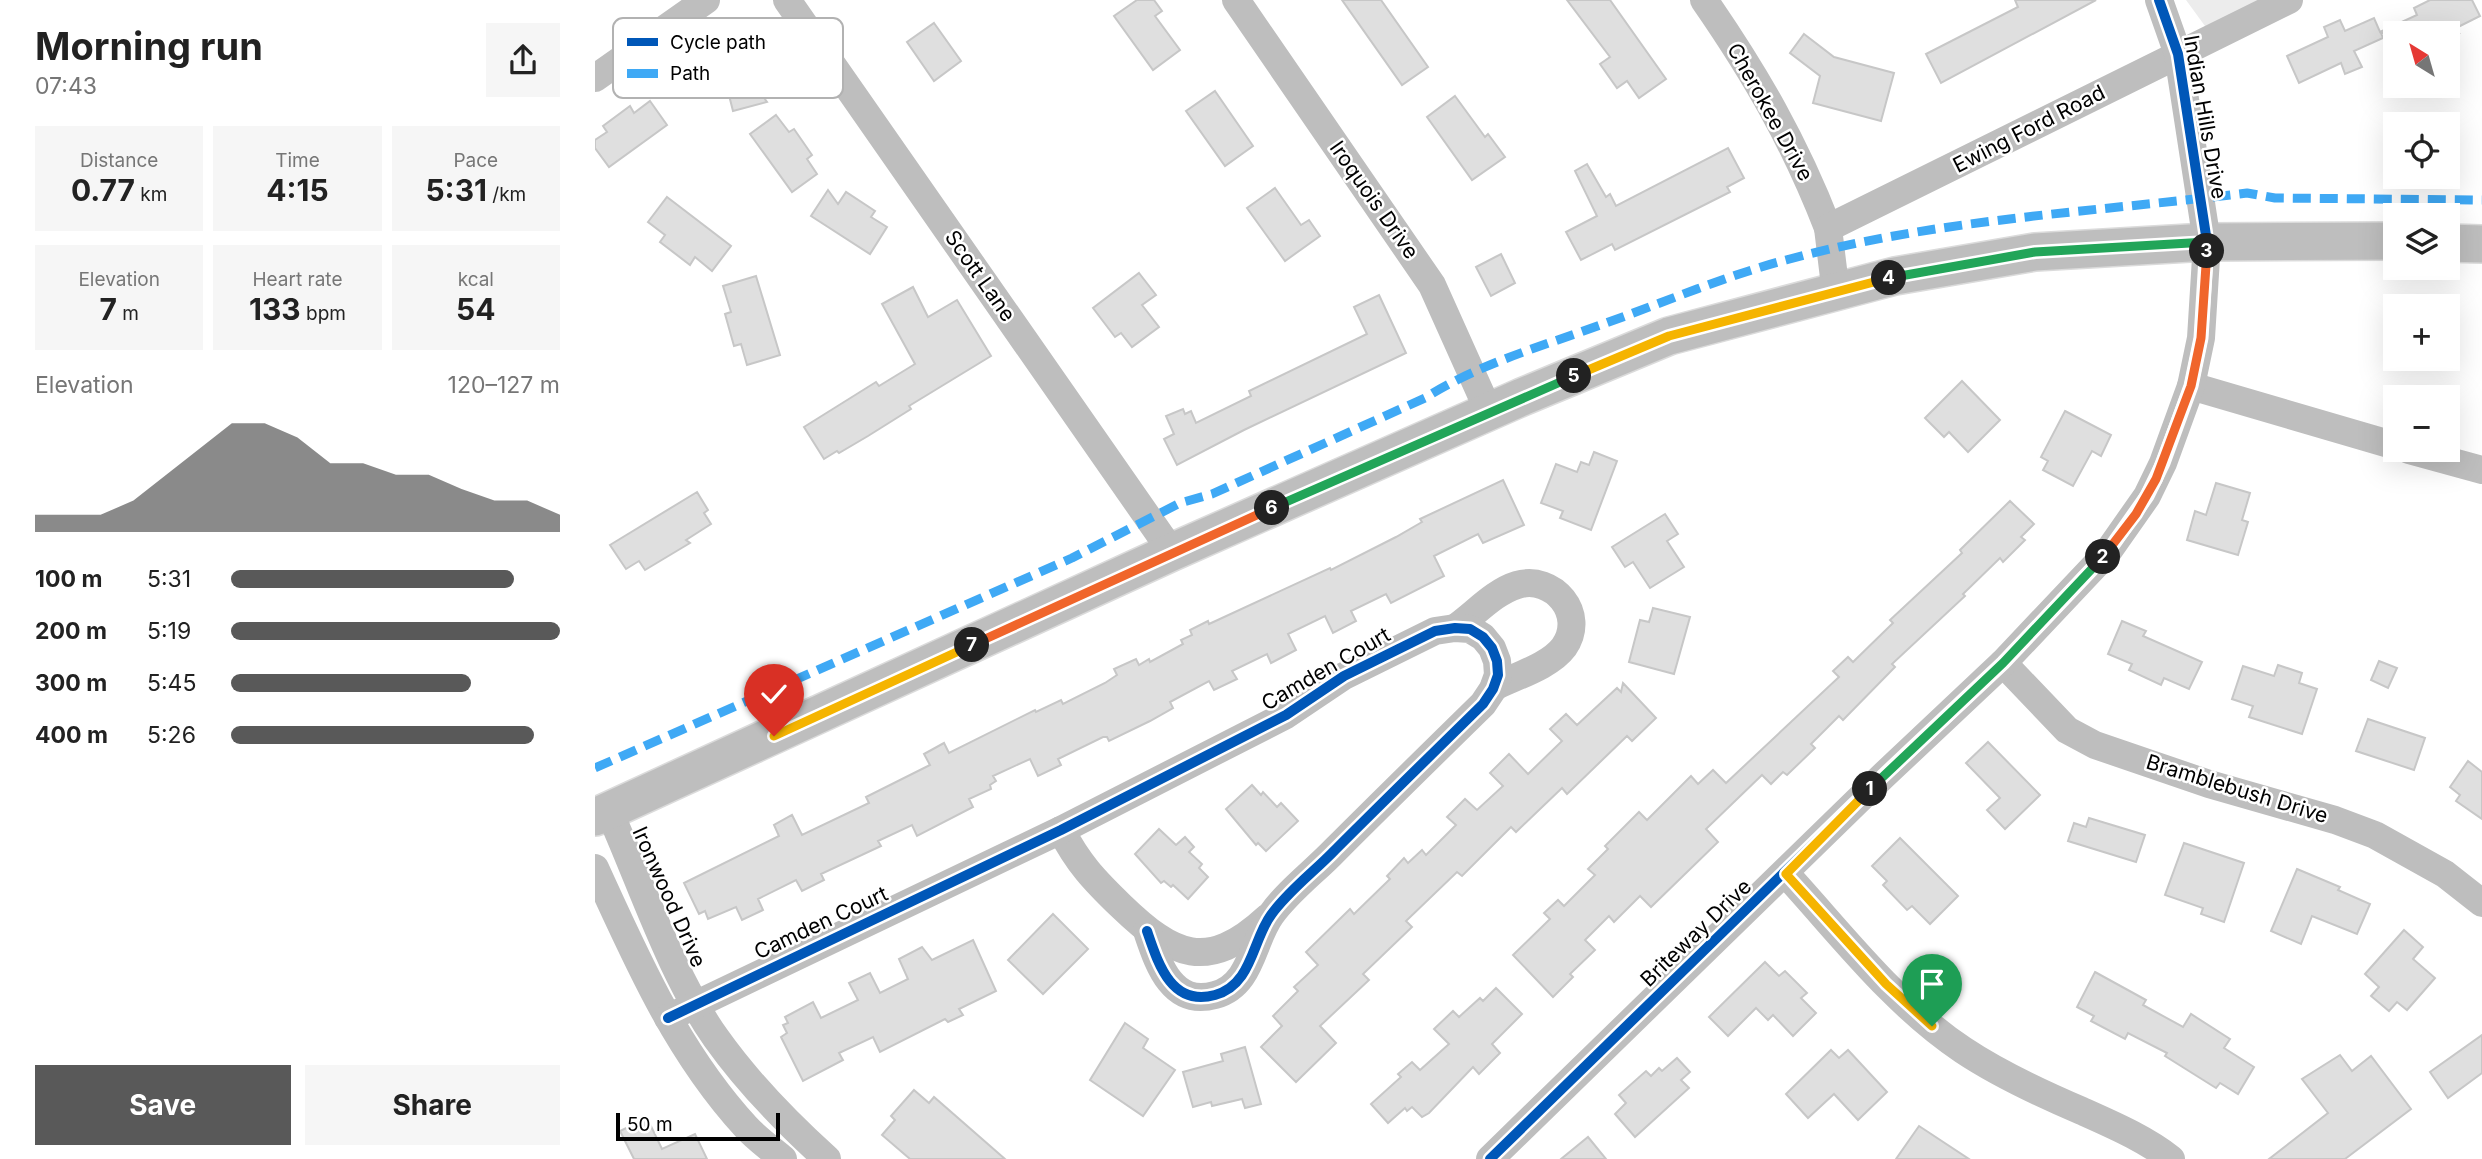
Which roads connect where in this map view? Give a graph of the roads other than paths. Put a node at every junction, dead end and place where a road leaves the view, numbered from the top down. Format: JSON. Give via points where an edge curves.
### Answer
{"nodes":[{"id":1,"x":706,"y":0,"type":"edge"},
{"id":2,"x":787,"y":0,"type":"edge"},
{"id":3,"x":1236,"y":0,"type":"edge"},
{"id":4,"x":1704,"y":0,"type":"edge"},
{"id":5,"x":2159,"y":0,"type":"edge"},
{"id":6,"x":2289,"y":0,"type":"edge"},
{"id":7,"x":680,"y":18,"type":"edge"},
{"id":8,"x":800,"y":18,"type":"edge"},
{"id":9,"x":2178,"y":54,"type":"junction"},
{"id":10,"x":613,"y":65,"type":"edge"},
{"id":11,"x":595,"y":78,"type":"edge"},
{"id":12,"x":843,"y":80,"type":"edge"},
{"id":13,"x":1828,"y":228,"type":"junction"},
{"id":14,"x":2383,"y":241,"type":"edge"},
{"id":15,"x":2207,"y":242,"type":"junction"},
{"id":16,"x":2460,"y":243,"type":"edge"},
{"id":17,"x":2482,"y":244,"type":"edge"},
{"id":18,"x":1836,"y":294,"type":"junction"},
{"id":19,"x":2191,"y":386,"type":"junction"},
{"id":20,"x":1489,"y":412,"type":"junction"},
{"id":21,"x":2383,"y":442,"type":"edge"},
{"id":22,"x":2453,"y":462,"type":"edge"},
{"id":23,"x":2482,"y":470,"type":"edge"},
{"id":24,"x":1172,"y":552,"type":"junction"},
{"id":25,"x":1455,"y":628,"type":"junction"},
{"id":26,"x":2003,"y":663,"type":"junction"},
{"id":27,"x":1494,"y":687,"type":"junction"},
{"id":28,"x":602,"y":814,"type":"edge"},
{"id":29,"x":1061,"y":830,"type":"junction"},
{"id":30,"x":595,"y":868,"type":"edge"},
{"id":31,"x":1786,"y":874,"type":"junction"},
{"id":32,"x":2482,"y":903,"type":"edge"},
{"id":33,"x":1271,"y":914,"type":"junction"},
{"id":34,"x":1147,"y":931,"type":"junction"},
{"id":35,"x":696,"y":1004,"type":"junction"},
{"id":36,"x":668,"y":1018,"type":"junction"},
{"id":37,"x":783,"y":1159,"type":"edge"},
{"id":38,"x":827,"y":1159,"type":"edge"},
{"id":39,"x":1490,"y":1159,"type":"edge"},
{"id":40,"x":2171,"y":1159,"type":"edge"}],
"edges":[{"from":1,"to":7,"type":"street"},
{"from":2,"to":8,"type":"street","name":"Scott Lane"},
{"from":3,"to":20,"type":"street","name":"Iroquois Drive","via":[[1433,285]]},
{"from":4,"to":13,"type":"street","name":"Cherokee Drive","via":[[1768,98],[1805,169]]},
{"from":5,"to":9,"type":"street","name":"Indian Hills Drive"},
{"from":6,"to":9,"type":"street","name":"Ewing Ford Road"},
{"from":9,"to":13,"type":"street","name":"Ewing Ford Road"},
{"from":9,"to":15,"type":"street","name":"Indian Hills Drive"},
{"from":10,"to":11,"type":"street"},
{"from":12,"to":24,"type":"street","name":"Scott Lane"},
{"from":13,"to":18,"type":"street"},
{"from":14,"to":15,"type":"main road"},
{"from":15,"to":18,"type":"main road","via":[[2035,252],[1895,276]]},
{"from":15,"to":19,"type":"street","name":"Briteway Drive","via":[[2201,338]]},
{"from":16,"to":17,"type":"main road"},
{"from":18,"to":20,"type":"main road","via":[[1669,336]]},
{"from":19,"to":21,"type":"street"},
{"from":19,"to":26,"type":"street","name":"Briteway Drive","via":[[2163,463],[2136,514],[2107,553]]},
{"from":20,"to":24,"type":"main road"},
{"from":22,"to":23,"type":"street"},
{"from":24,"to":28,"type":"main road"},
{"from":25,"to":27,"type":"street","via":[[1476,632],[1492,648],[1498,667]]},
{"from":25,"to":27,"type":"street","via":[[1518,584],[1544,585],[1564,600],[1572,623],[1566,645],[1549,659]]},
{"from":25,"to":29,"type":"street","name":"Camden Court","via":[[1436,631],[1344,676],[1286,715]]},
{"from":26,"to":31,"type":"street","name":"Briteway Drive"},
{"from":26,"to":32,"type":"street","name":"Bramblebush Drive","via":[[2067,730],[2095,745],[2375,835],[2445,874]]},
{"from":27,"to":33,"type":"street","via":[[1483,704]]},
{"from":28,"to":35,"type":"street","name":"Ironwood Drive"},
{"from":29,"to":34,"type":"street","via":[[1081,865]]},
{"from":29,"to":35,"type":"street","name":"Camden Court"},
{"from":30,"to":36,"type":"street"},
{"from":31,"to":39,"type":"street","name":"Briteway Drive"},
{"from":31,"to":40,"type":"street","via":[[1886,984],[1964,1050],[2142,1138]]},
{"from":33,"to":34,"type":"street","via":[[1236,942],[1206,952],[1175,948]]},
{"from":33,"to":34,"type":"street","via":[[1243,975],[1212,996],[1189,995],[1170,983]]},
{"from":35,"to":36,"type":"street","name":"Camden Court"},
{"from":35,"to":38,"type":"street","name":"Ironwood Drive","via":[[760,1093]]},
{"from":36,"to":37,"type":"street","via":[[690,1056],[740,1120]]}]}
